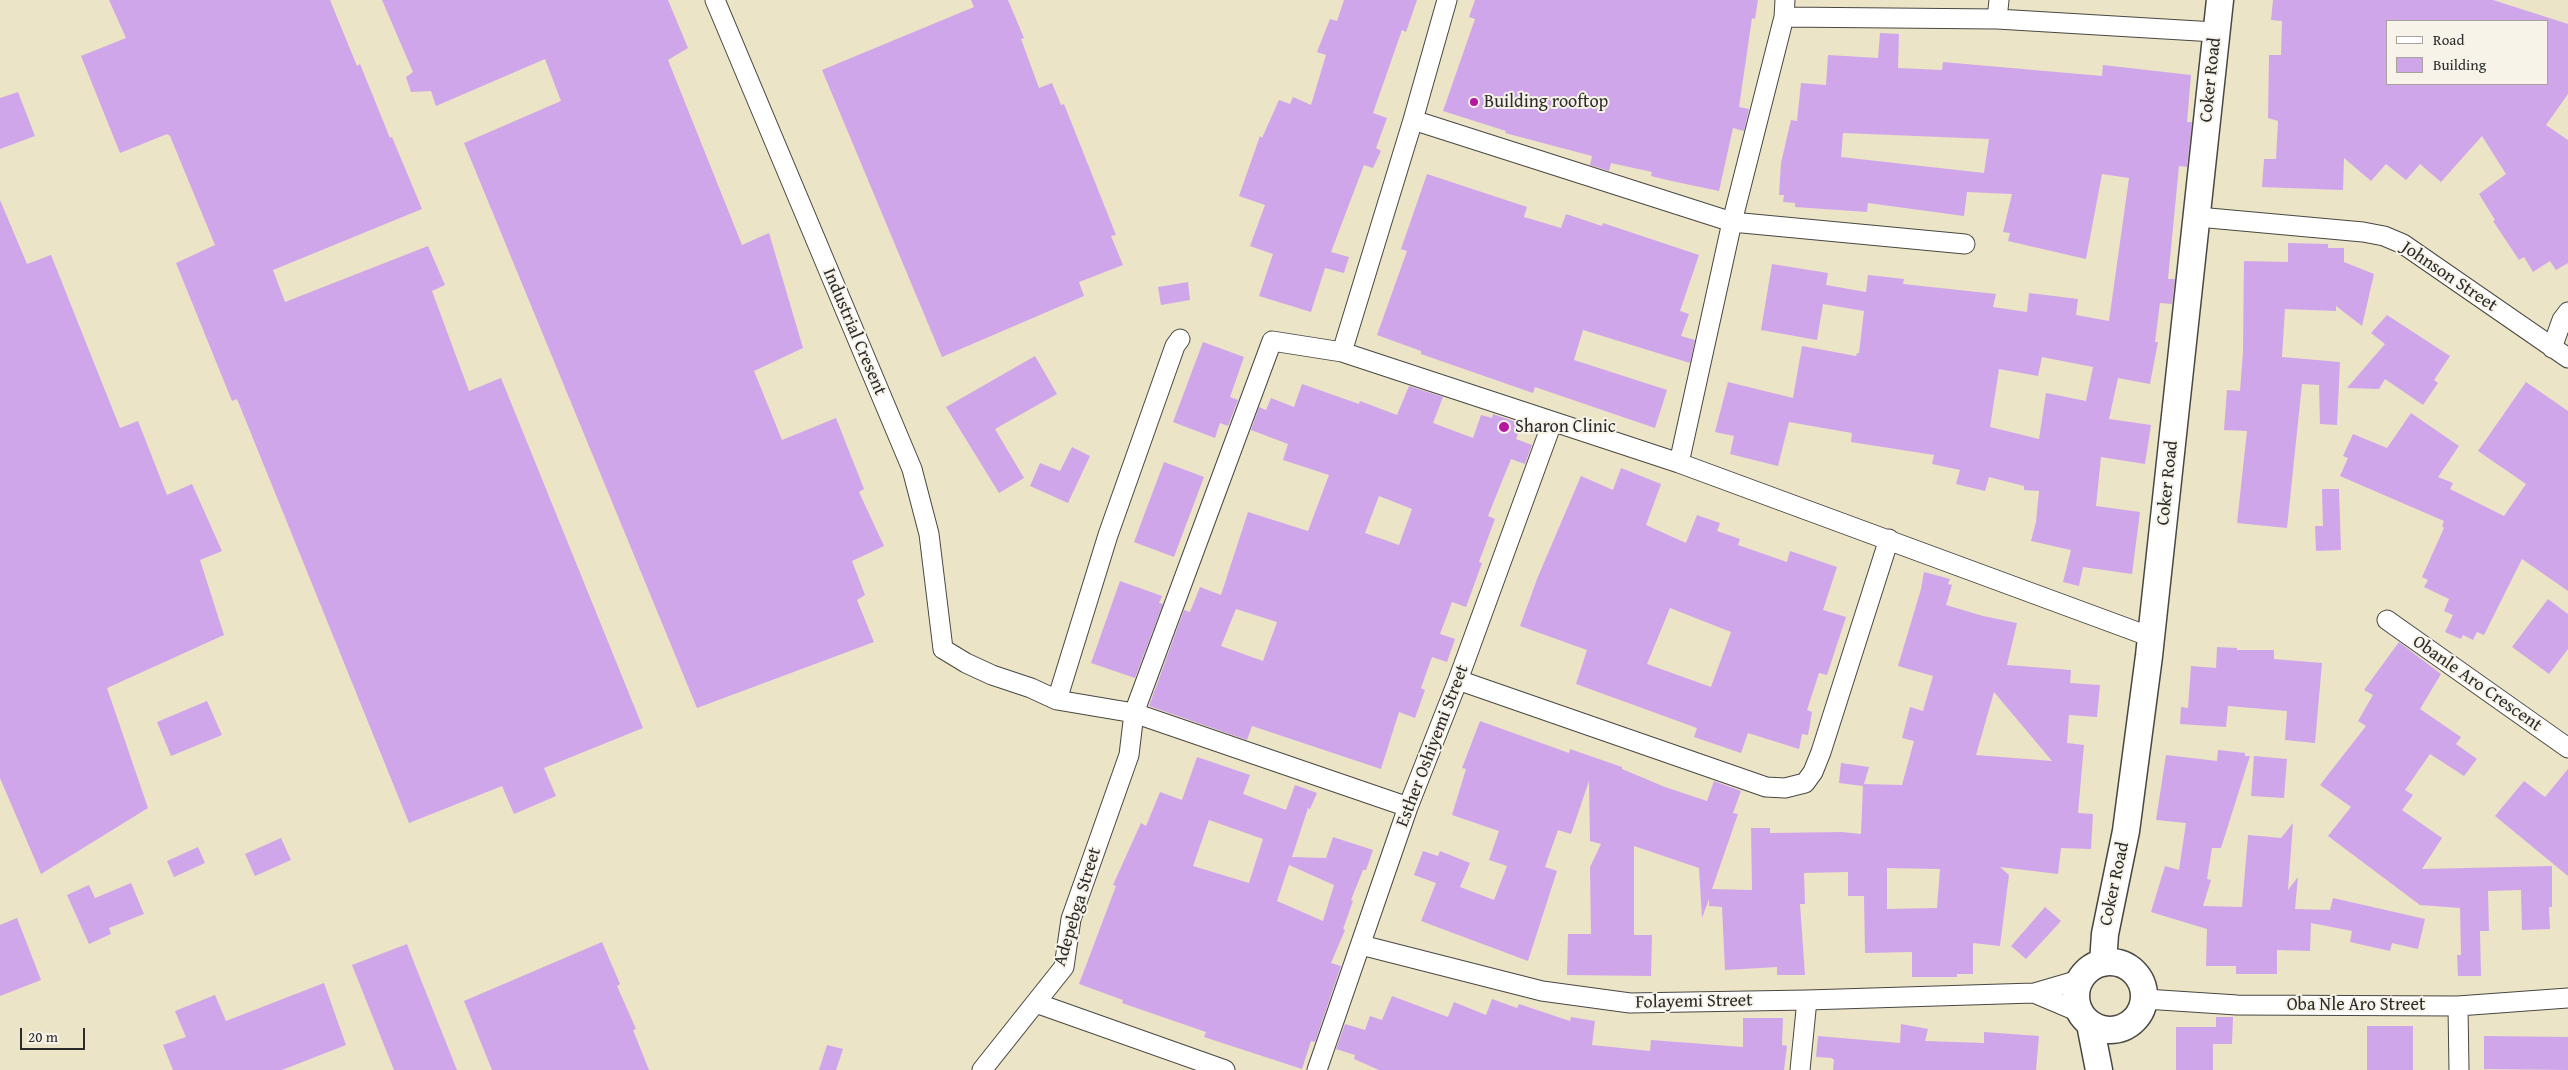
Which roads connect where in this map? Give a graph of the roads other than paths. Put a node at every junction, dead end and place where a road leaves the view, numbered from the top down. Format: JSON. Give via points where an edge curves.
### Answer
{"nodes":[{"id":1,"x":715,"y":0,"type":"edge"},
{"id":2,"x":1446,"y":0,"type":"edge"},
{"id":3,"x":2220,"y":0,"type":"edge"},
{"id":4,"x":1785,"y":8,"type":"edge"},
{"id":5,"x":1998,"y":9,"type":"edge"},
{"id":6,"x":2215,"y":32,"type":"junction"},
{"id":7,"x":1413,"y":120,"type":"junction"},
{"id":8,"x":2198,"y":217,"type":"junction"},
{"id":9,"x":1732,"y":222,"type":"junction"},
{"id":10,"x":1965,"y":244,"type":"dead end"},
{"id":11,"x":2568,"y":312,"type":"edge"},
{"id":12,"x":1180,"y":340,"type":"dead end"},
{"id":13,"x":2552,"y":348,"type":"junction"},
{"id":14,"x":1342,"y":352,"type":"junction"},
{"id":15,"x":2568,"y":358,"type":"edge"},
{"id":16,"x":1552,"y":423,"type":"junction"},
{"id":17,"x":1679,"y":463,"type":"junction"},
{"id":18,"x":1889,"y":539,"type":"junction"},
{"id":19,"x":2387,"y":620,"type":"dead end"},
{"id":20,"x":2151,"y":636,"type":"junction"},
{"id":21,"x":1458,"y":680,"type":"junction"},
{"id":22,"x":1057,"y":700,"type":"junction"},
{"id":23,"x":1125,"y":711,"type":"junction"},
{"id":24,"x":2568,"y":748,"type":"edge"},
{"id":25,"x":1408,"y":807,"type":"junction"},
{"id":26,"x":1361,"y":946,"type":"junction"},
{"id":27,"x":2113,"y":964,"type":"junction"},
{"id":28,"x":2082,"y":979,"type":"junction"},
{"id":29,"x":2034,"y":992,"type":"junction"},
{"id":30,"x":2568,"y":998,"type":"edge"},
{"id":31,"x":2145,"y":999,"type":"junction"},
{"id":32,"x":1807,"y":1000,"type":"junction"},
{"id":33,"x":1036,"y":1003,"type":"junction"},
{"id":34,"x":2458,"y":1006,"type":"junction"},
{"id":35,"x":2085,"y":1018,"type":"junction"},
{"id":36,"x":2121,"y":1028,"type":"junction"},
{"id":37,"x":1204,"y":1066,"type":"edge"},
{"id":38,"x":982,"y":1070,"type":"edge"},
{"id":39,"x":1225,"y":1070,"type":"edge"},
{"id":40,"x":1317,"y":1070,"type":"edge"},
{"id":41,"x":1800,"y":1070,"type":"edge"},
{"id":42,"x":2099,"y":1070,"type":"edge"},
{"id":43,"x":2106,"y":1070,"type":"edge"},
{"id":44,"x":2459,"y":1070,"type":"edge"}],
"edges":[{"from":1,"to":22,"type":"street","name":"Industrial Cresent","via":[[912,469],[929,534],[943,650],[966,664]]},
{"from":2,"to":7,"type":"street"},
{"from":3,"to":6,"type":"main road","name":"Coker Road"},
{"from":4,"to":5,"type":"street"},
{"from":4,"to":9,"type":"street"},
{"from":5,"to":6,"type":"street"},
{"from":6,"to":8,"type":"main road","name":"Coker Road"},
{"from":7,"to":9,"type":"street"},
{"from":7,"to":14,"type":"street"},
{"from":8,"to":13,"type":"street","name":"Johnson Street","via":[[2384,236],[2403,244]]},
{"from":8,"to":20,"type":"main road","name":"Coker Road"},
{"from":9,"to":10,"type":"street"},
{"from":9,"to":17,"type":"street"},
{"from":11,"to":13,"type":"street"},
{"from":12,"to":22,"type":"street","via":[[1175,346],[1108,535]]},
{"from":13,"to":15,"type":"street","name":"Johnson Street"},
{"from":14,"to":16,"type":"street"},
{"from":14,"to":23,"type":"street","name":"Adepebga Street","via":[[1272,340]]},
{"from":16,"to":17,"type":"street"},
{"from":16,"to":21,"type":"street","name":"Esther Oshiyemi Street"},
{"from":17,"to":18,"type":"street"},
{"from":18,"to":20,"type":"street"},
{"from":18,"to":21,"type":"street","via":[[1821,752],[1805,783],[1785,788],[1766,787]]},
{"from":19,"to":24,"type":"street","name":"Obanle Aro Crescent"},
{"from":20,"to":27,"type":"main road","name":"Coker Road","via":[[2126,831],[2105,934]]},
{"from":21,"to":25,"type":"street","name":"Esther Oshiyemi Street"},
{"from":22,"to":23,"type":"street"},
{"from":23,"to":25,"type":"street"},
{"from":23,"to":33,"type":"street","name":"Adepebga Street","via":[[1129,755],[1071,919],[1064,967]]},
{"from":25,"to":26,"type":"street","name":"Esther Oshiyemi Street"},
{"from":26,"to":32,"type":"street","name":"Folayemi Street","via":[[1542,991],[1630,1003]]},
{"from":26,"to":40,"type":"street","name":"Esther Oshiyemi Street"},
{"from":27,"to":28,"type":"main road","via":[[2093,967]]},
{"from":27,"to":31,"type":"main road","via":[[2140,978]]},
{"from":28,"to":29,"type":"street"},
{"from":28,"to":35,"type":"main road","via":[[2076,991]]},
{"from":29,"to":32,"type":"street","name":"Folayemi Street"},
{"from":29,"to":35,"type":"street"},
{"from":30,"to":34,"type":"street","name":"Oba Nle Aro Street"},
{"from":31,"to":34,"type":"street","name":"Oba Nle Aro Street","via":[[2237,1005]]},
{"from":31,"to":36,"type":"main road","via":[[2138,1016]]},
{"from":32,"to":41,"type":"street"},
{"from":33,"to":37,"type":"street"},
{"from":33,"to":38,"type":"street","name":"Adepebga Street"},
{"from":34,"to":44,"type":"street"},
{"from":35,"to":36,"type":"main road","via":[[2107,1031]]},
{"from":35,"to":42,"type":"main road"},
{"from":36,"to":43,"type":"main road"},
{"from":37,"to":39,"type":"street"}]}
